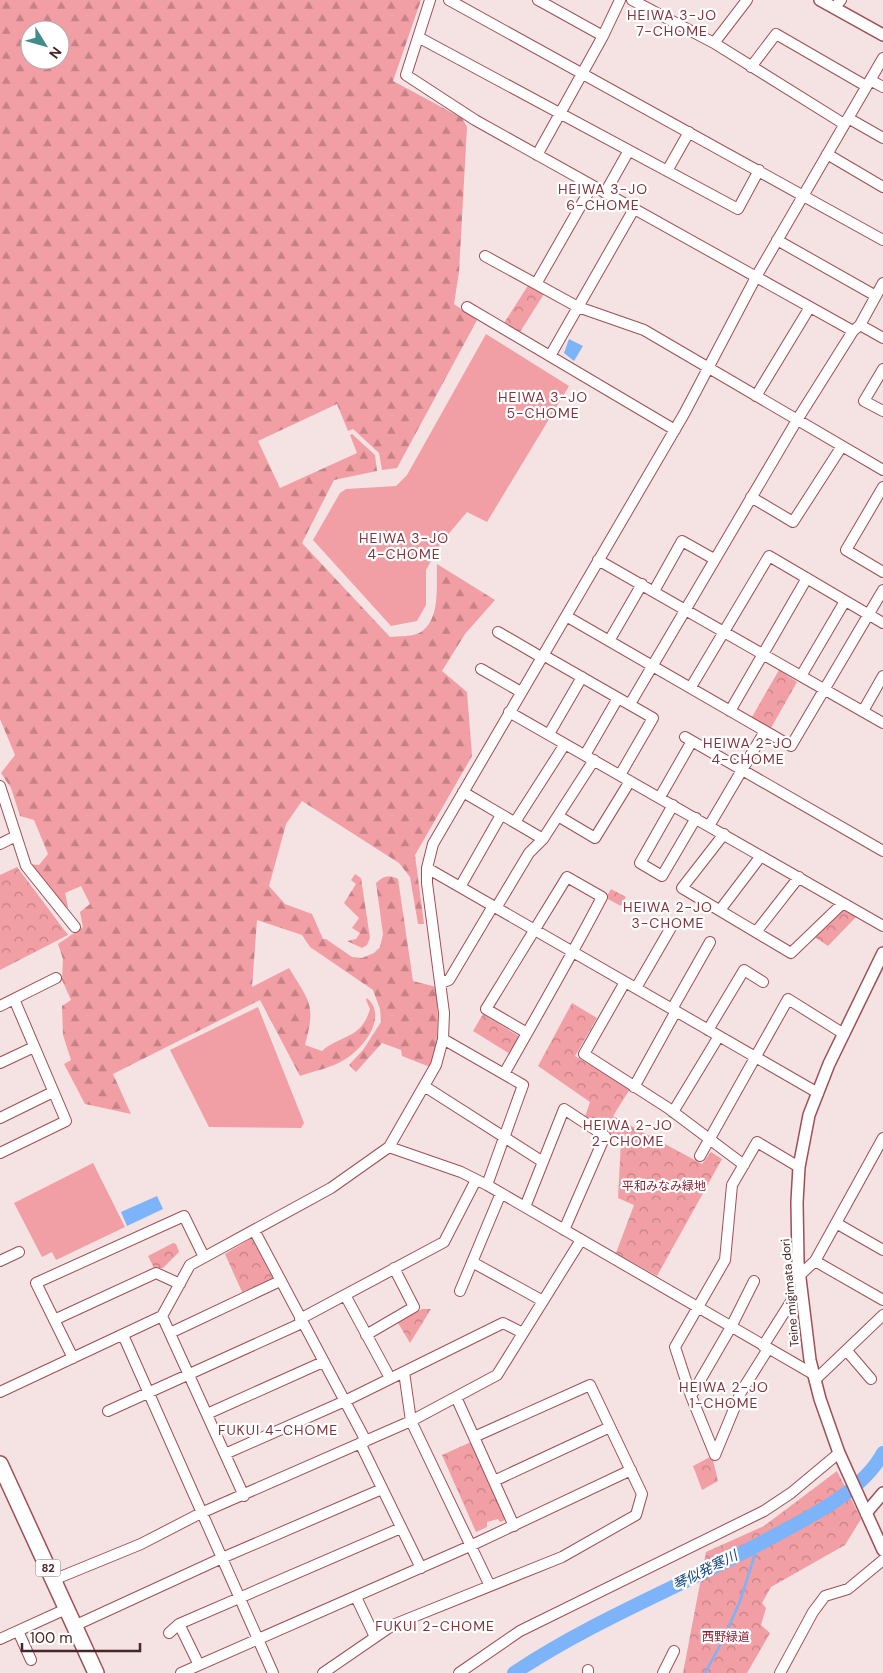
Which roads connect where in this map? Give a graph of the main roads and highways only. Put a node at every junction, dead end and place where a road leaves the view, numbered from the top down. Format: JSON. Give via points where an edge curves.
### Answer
{"nodes":[{"id":1,"x":0,"y":1464,"type":"edge"},
{"id":2,"x":4,"y":1483,"type":"edge"},
{"id":3,"x":96,"y":1673,"type":"edge"}],
"edges":[{"from":1,"to":2,"type":"main road","number":"82"},
{"from":2,"to":3,"type":"main road","number":"82"}]}
